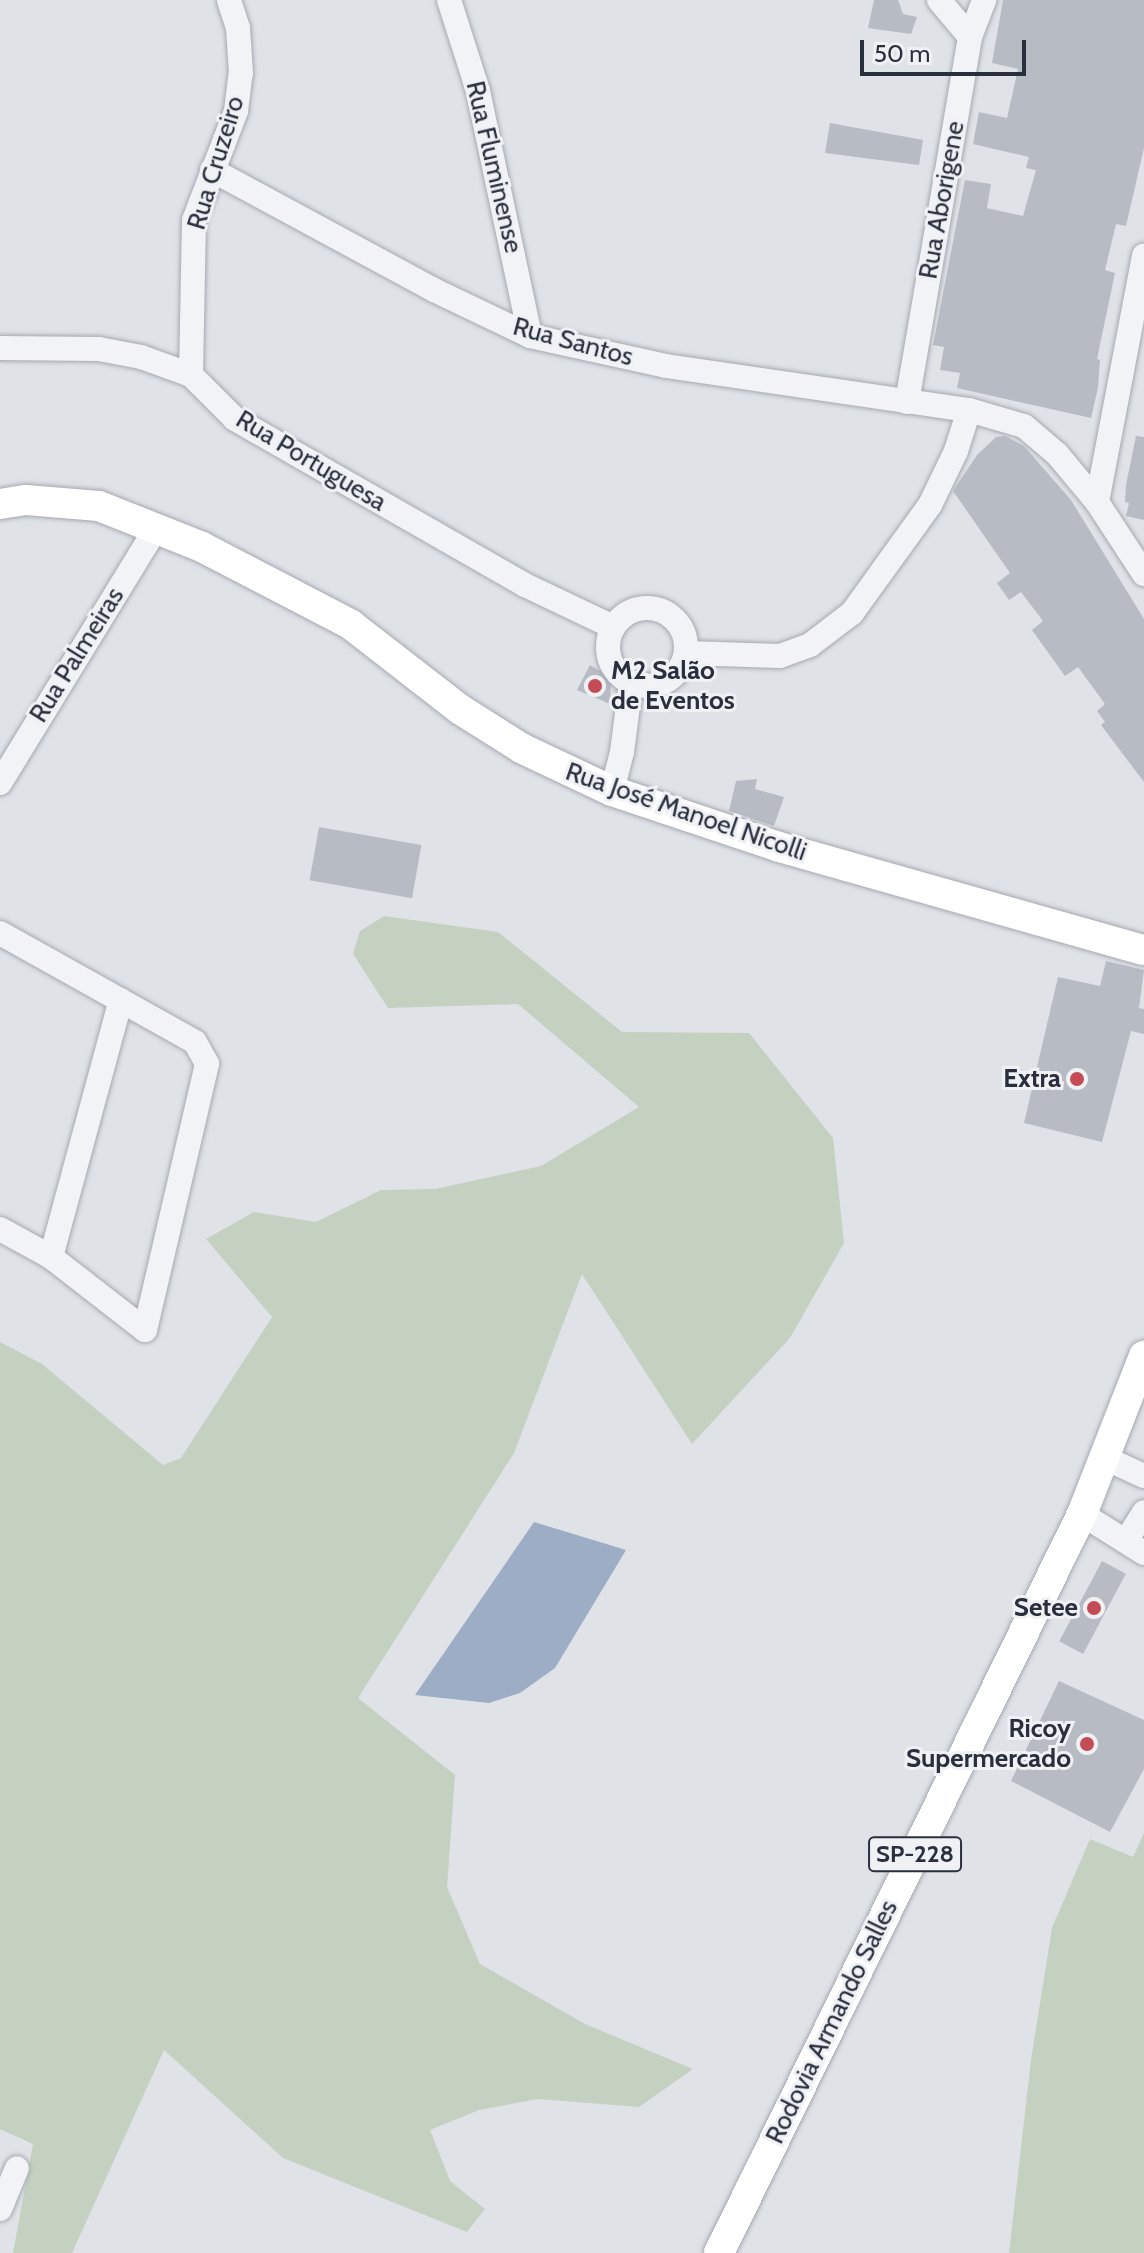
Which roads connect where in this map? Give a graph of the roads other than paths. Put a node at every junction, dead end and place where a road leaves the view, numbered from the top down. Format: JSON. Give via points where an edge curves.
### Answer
{"nodes":[{"id":1,"x":229,"y":0,"type":"edge"},
{"id":2,"x":449,"y":0,"type":"edge"},
{"id":3,"x":939,"y":0,"type":"edge"},
{"id":4,"x":984,"y":0,"type":"edge"},
{"id":5,"x":970,"y":37,"type":"junction"},
{"id":6,"x":212,"y":170,"type":"junction"},
{"id":7,"x":1144,"y":255,"type":"edge"},
{"id":8,"x":530,"y":336,"type":"junction"},
{"id":9,"x":0,"y":348,"type":"edge"},
{"id":10,"x":191,"y":375,"type":"junction"},
{"id":11,"x":907,"y":402,"type":"junction"},
{"id":12,"x":969,"y":410,"type":"junction"},
{"id":13,"x":1097,"y":502,"type":"junction"},
{"id":14,"x":0,"y":504,"type":"edge"},
{"id":15,"x":157,"y":527,"type":"junction"},
{"id":16,"x":1144,"y":574,"type":"edge"},
{"id":17,"x":613,"y":627,"type":"junction"},
{"id":18,"x":686,"y":653,"type":"junction"},
{"id":19,"x":631,"y":683,"type":"junction"},
{"id":20,"x":0,"y":783,"type":"edge"},
{"id":21,"x":612,"y":791,"type":"junction"},
{"id":22,"x":0,"y":933,"type":"edge"},
{"id":23,"x":1144,"y":950,"type":"edge"},
{"id":24,"x":121,"y":1000,"type":"junction"},
{"id":25,"x":0,"y":1229,"type":"edge"},
{"id":26,"x":51,"y":1257,"type":"junction"},
{"id":27,"x":1144,"y":1356,"type":"edge"},
{"id":28,"x":1105,"y":1458,"type":"junction"},
{"id":29,"x":1144,"y":1476,"type":"edge"},
{"id":30,"x":1144,"y":1512,"type":"edge"},
{"id":31,"x":1082,"y":1514,"type":"junction"},
{"id":32,"x":1135,"y":1547,"type":"edge"},
{"id":33,"x":17,"y":2168,"type":"dead end"},
{"id":34,"x":0,"y":2209,"type":"edge"},
{"id":35,"x":719,"y":2253,"type":"edge"}],
"edges":[{"from":1,"to":6,"type":"street","name":"Rua Cruzeiro","via":[[238,28],[241,73],[236,111]]},
{"from":2,"to":8,"type":"street","name":"Rua Fluminense","via":[[478,91]]},
{"from":3,"to":5,"type":"street"},
{"from":4,"to":5,"type":"street","name":"Rua Aborigene"},
{"from":5,"to":11,"type":"street","name":"Rua Aborigene"},
{"from":6,"to":8,"type":"street","name":"Rua Santos"},
{"from":6,"to":10,"type":"street","name":"Rua Cruzeiro","via":[[194,220]]},
{"from":7,"to":13,"type":"street"},
{"from":8,"to":11,"type":"street","name":"Rua Santos","via":[[666,366]]},
{"from":9,"to":10,"type":"street","name":"Rua Portuguesa","via":[[99,349]]},
{"from":10,"to":17,"type":"street","name":"Rua Portuguesa","via":[[235,419],[525,585]]},
{"from":11,"to":12,"type":"street","name":"Rua Santos"},
{"from":12,"to":13,"type":"street","name":"Rua Santos","via":[[1024,426],[1039,436]]},
{"from":12,"to":18,"type":"street","via":[[930,505],[852,613],[810,645],[780,656]]},
{"from":13,"to":16,"type":"street","name":"Rua Santos"},
{"from":14,"to":15,"type":"main road","name":"Rua José Manoel Nicolli","via":[[26,500],[99,506]]},
{"from":15,"to":20,"type":"street","name":"Rua Palmeiras"},
{"from":15,"to":21,"type":"main road","name":"Rua José Manoel Nicolli","via":[[318,605],[521,748]]},
{"from":17,"to":18,"type":"street","via":[[642,608],[665,612],[682,629]]},
{"from":17,"to":19,"type":"street","via":[[608,653],[620,676]]},
{"from":18,"to":19,"type":"street","via":[[666,682]]},
{"from":19,"to":21,"type":"street"},
{"from":21,"to":23,"type":"main road","name":"Rua José Manoel Nicolli","via":[[779,847]]},
{"from":22,"to":24,"type":"street"},
{"from":24,"to":26,"type":"street"},
{"from":24,"to":26,"type":"street","via":[[195,1042],[207,1064],[145,1330]]},
{"from":25,"to":26,"type":"street"},
{"from":27,"to":28,"type":"main road","name":"Rodovia Armando Salles","number":"SP-228"},
{"from":28,"to":29,"type":"street"},
{"from":28,"to":31,"type":"main road","name":"Rodovia Armando Salles","number":"SP-228"},
{"from":30,"to":32,"type":"street"},
{"from":31,"to":32,"type":"street"},
{"from":31,"to":35,"type":"main road","name":"Rodovia Armando Salles","number":"SP-228"},
{"from":33,"to":34,"type":"street"}]}
